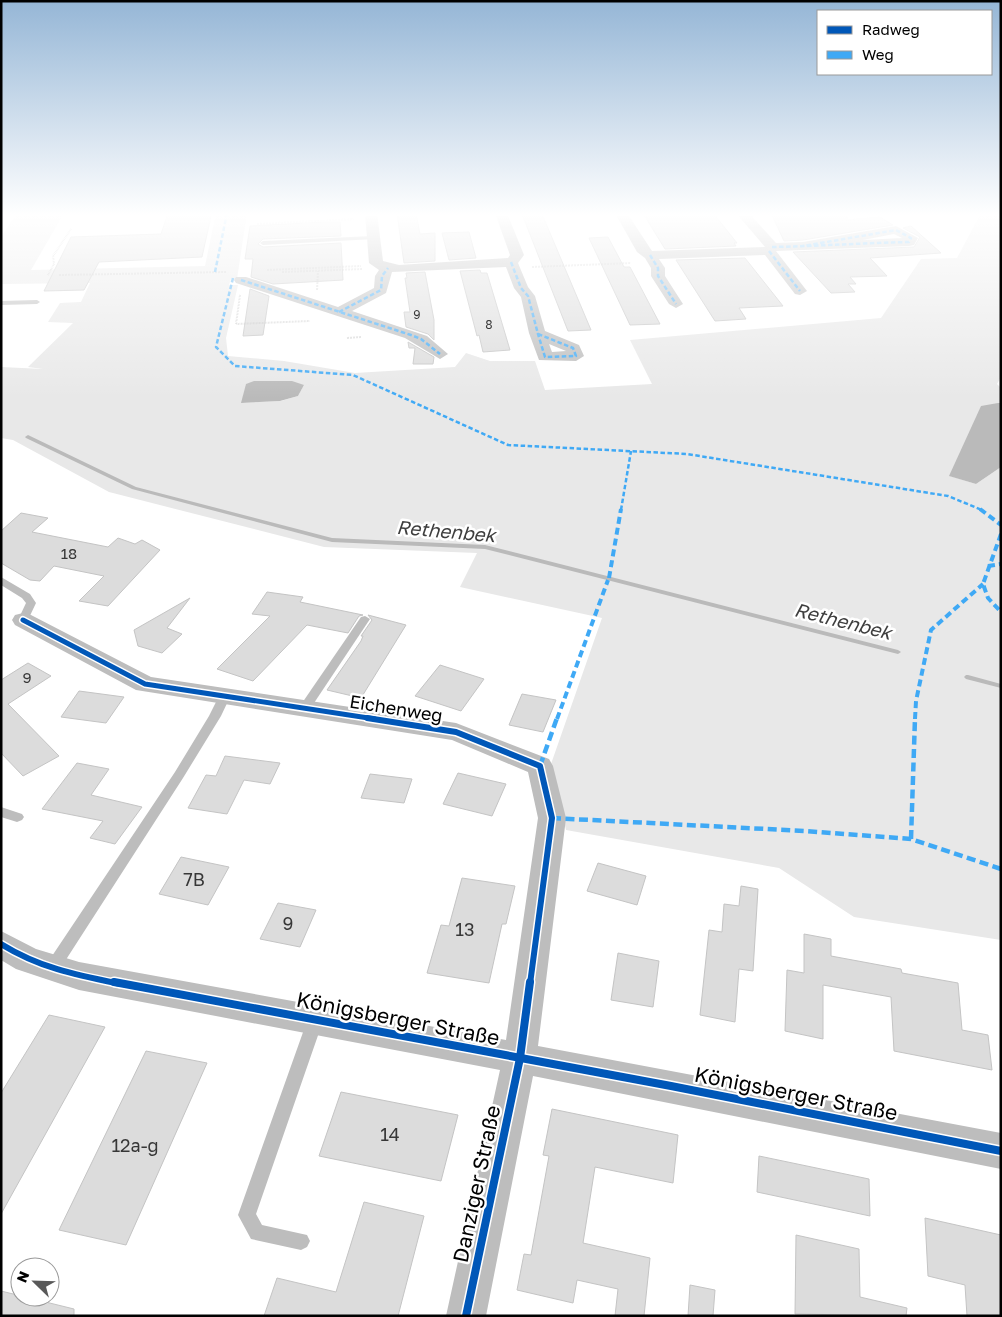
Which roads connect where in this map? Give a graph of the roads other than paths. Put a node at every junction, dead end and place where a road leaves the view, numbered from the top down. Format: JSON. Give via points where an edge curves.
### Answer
{"nodes":[{"id":1,"x":382,"y":274,"type":"edge"},
{"id":2,"x":516,"y":274,"type":"edge"},
{"id":3,"x":658,"y":274,"type":"edge"},
{"id":4,"x":788,"y":274,"type":"edge"},
{"id":5,"x":238,"y":276,"type":"road end"},
{"id":6,"x":800,"y":291,"type":"dead end"},
{"id":7,"x":37,"y":302,"type":"dead end"},
{"id":8,"x":1,"y":303,"type":"edge"},
{"id":9,"x":676,"y":304,"type":"dead end"},
{"id":10,"x":339,"y":312,"type":"junction"},
{"id":11,"x":537,"y":333,"type":"dead end"},
{"id":12,"x":440,"y":354,"type":"dead end"},
{"id":13,"x":1,"y":580,"type":"edge"},
{"id":14,"x":365,"y":619,"type":"dead end"},
{"id":15,"x":23,"y":620,"type":"joint"},
{"id":16,"x":224,"y":696,"type":"junction"},
{"id":17,"x":304,"y":709,"type":"junction"},
{"id":18,"x":1,"y":812,"type":"edge"},
{"id":19,"x":17,"y":816,"type":"dead end"},
{"id":20,"x":1,"y":944,"type":"edge"},
{"id":21,"x":52,"y":969,"type":"junction"},
{"id":22,"x":315,"y":1020,"type":"junction"},
{"id":23,"x":520,"y":1058,"type":"junction"},
{"id":24,"x":1001,"y":1151,"type":"edge"},
{"id":25,"x":301,"y":1241,"type":"dead end"},
{"id":26,"x":466,"y":1316,"type":"edge"}],
"edges":[{"from":1,"to":10,"type":"street","via":[[381,290]]},
{"from":2,"to":11,"type":"street","via":[[528,296]]},
{"from":3,"to":9,"type":"street"},
{"from":4,"to":6,"type":"street"},
{"from":5,"to":10,"type":"street"},
{"from":7,"to":8,"type":"lane"},
{"from":10,"to":12,"type":"street","via":[[421,339]]},
{"from":13,"to":15,"type":"lane","via":[[26,596],[31,603]]},
{"from":14,"to":17,"type":"lane"},
{"from":15,"to":16,"type":"street","name":"Eichenweg","via":[[145,684]]},
{"from":16,"to":17,"type":"street","name":"Eichenweg"},
{"from":16,"to":21,"type":"lane","via":[[179,775]]},
{"from":17,"to":23,"type":"street","name":"Eichenweg","via":[[456,732],[540,766],[552,818]]},
{"from":18,"to":19,"type":"lane"},
{"from":20,"to":21,"type":"street","name":"Königsberger Straße","via":[[27,960]]},
{"from":21,"to":22,"type":"street","name":"Königsberger Straße"},
{"from":22,"to":23,"type":"street","name":"Königsberger Straße"},
{"from":22,"to":25,"type":"lane","via":[[247,1215],[257,1233]]},
{"from":23,"to":24,"type":"street","name":"Königsberger Straße"},
{"from":23,"to":26,"type":"street","name":"Danziger Straße"}]}
